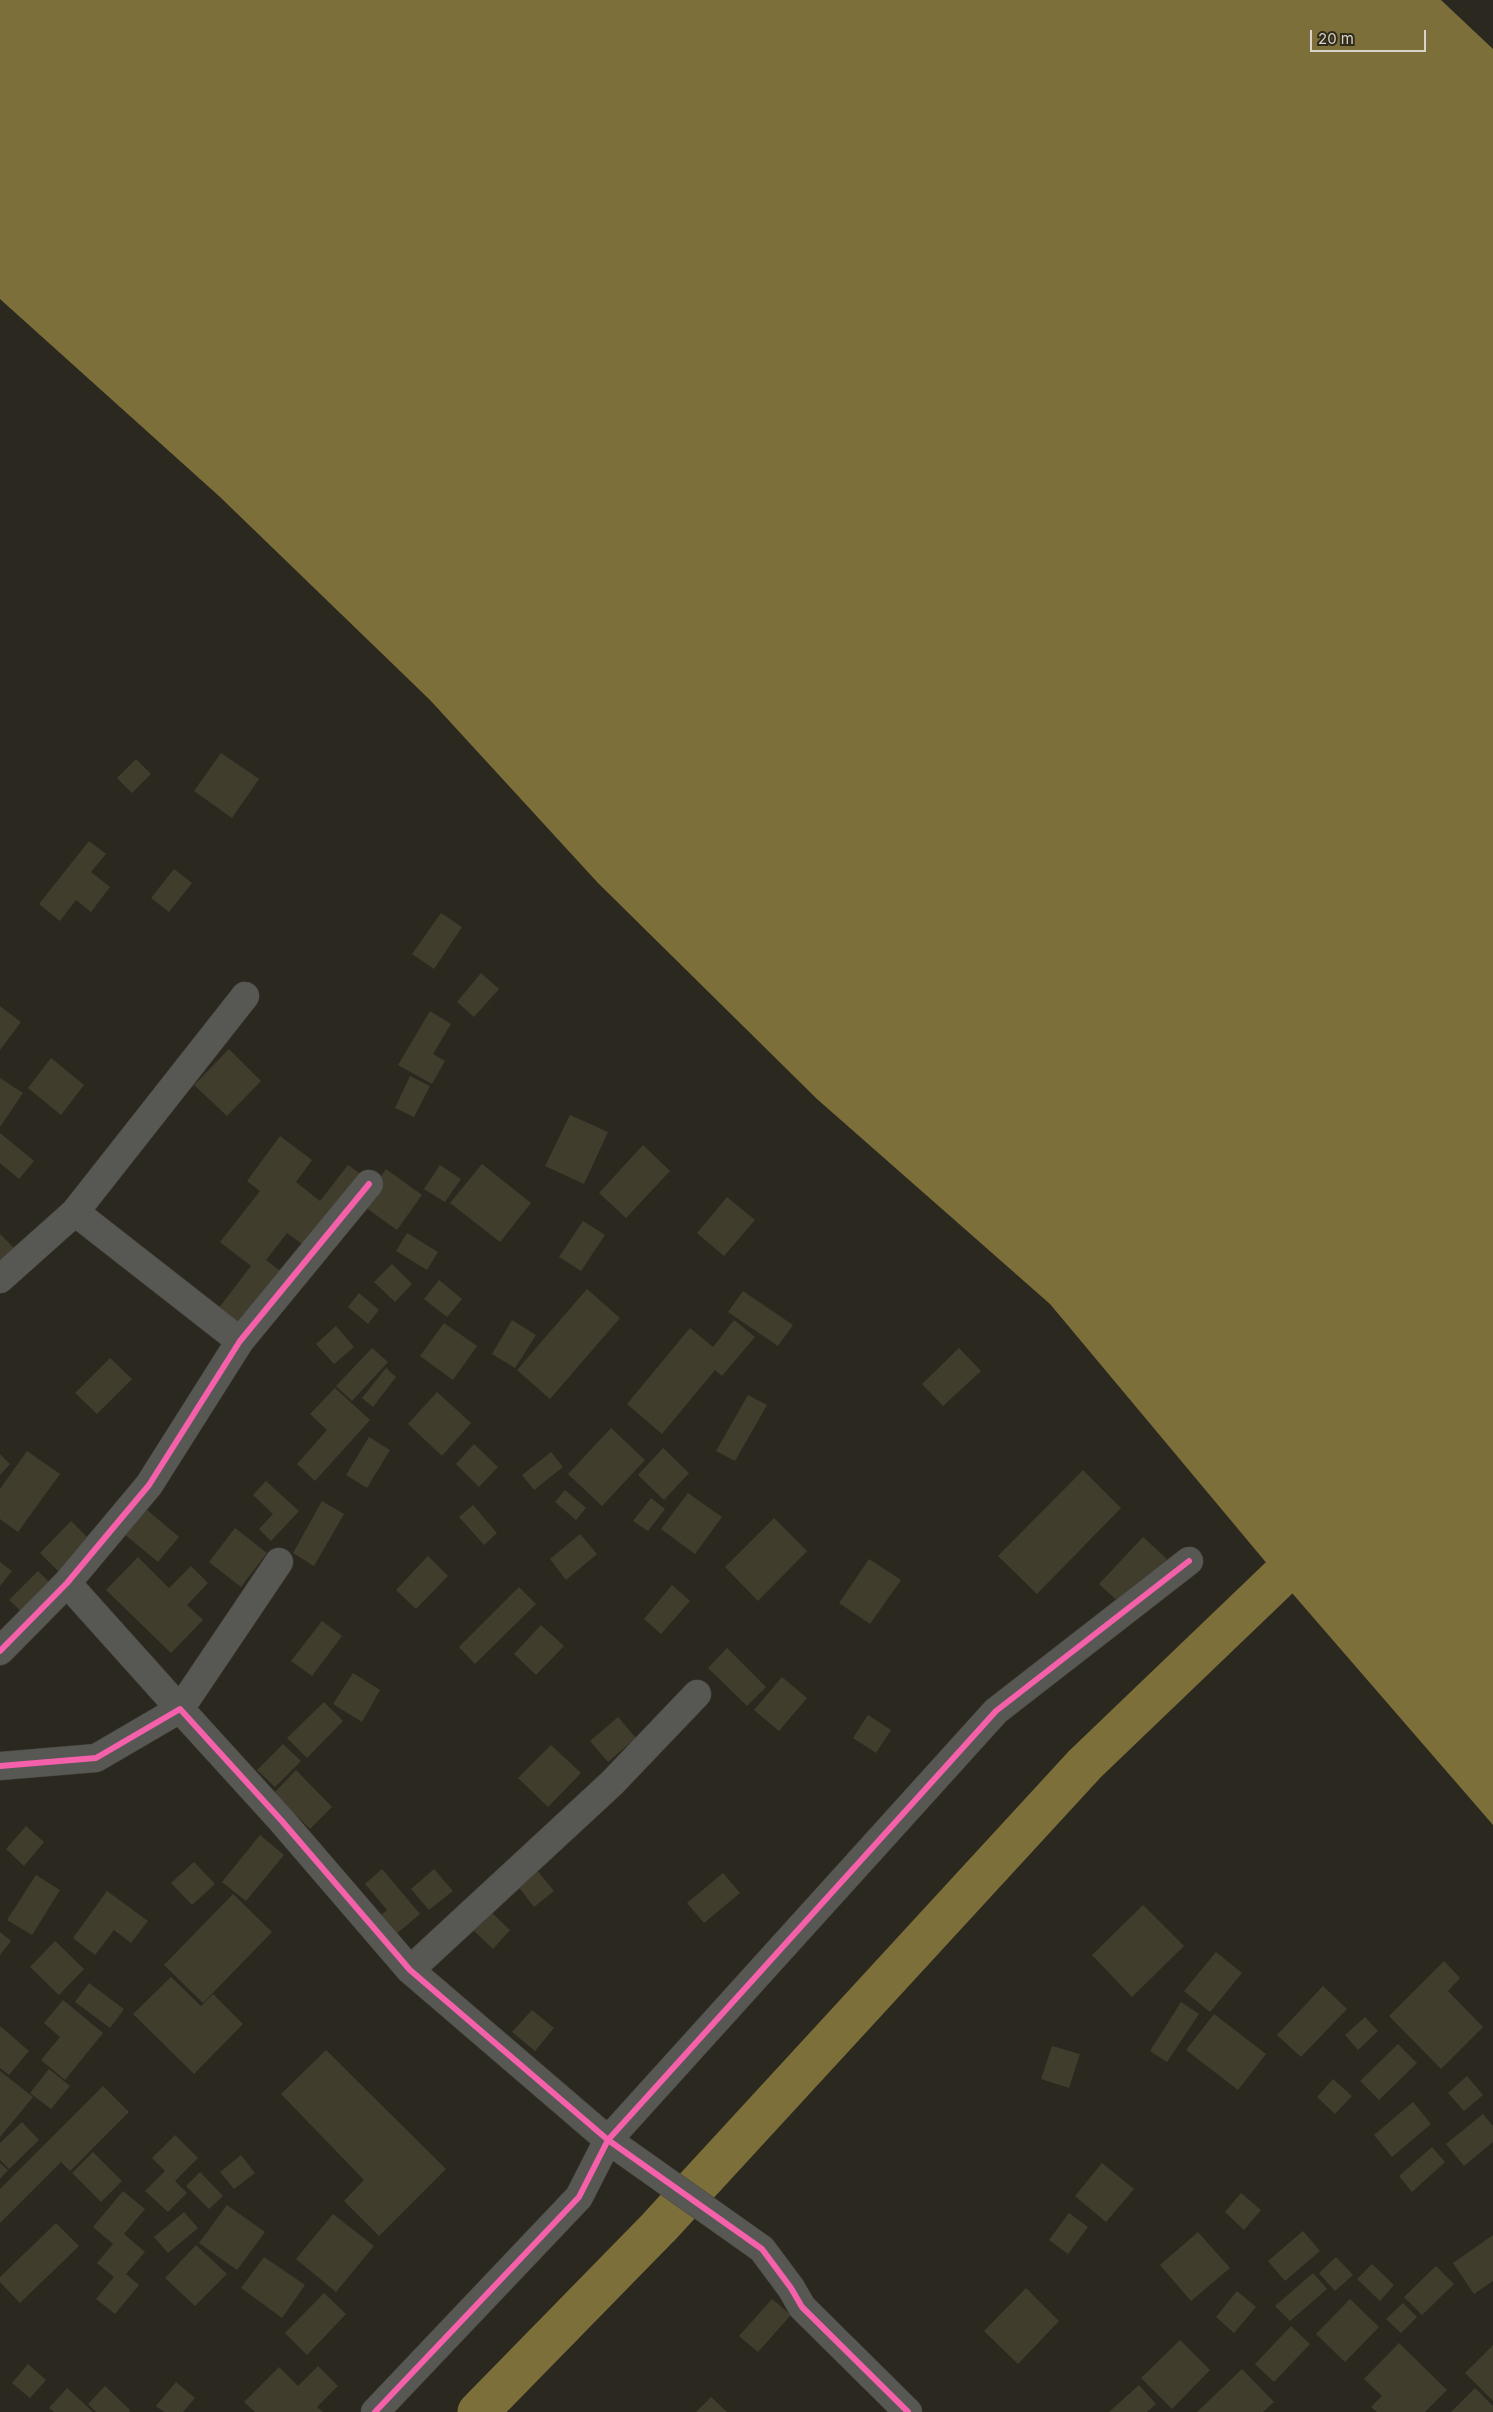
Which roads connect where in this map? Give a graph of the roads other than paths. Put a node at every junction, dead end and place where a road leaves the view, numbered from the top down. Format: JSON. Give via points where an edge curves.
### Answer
{"nodes":[{"id":1,"x":245,"y":996,"type":"dead end"},
{"id":2,"x":369,"y":1184,"type":"dead end"},
{"id":3,"x":75,"y":1212,"type":"junction"},
{"id":4,"x":0,"y":1279,"type":"edge"},
{"id":5,"x":240,"y":1341,"type":"junction"},
{"id":6,"x":1189,"y":1561,"type":"dead end"},
{"id":7,"x":279,"y":1562,"type":"dead end"},
{"id":8,"x":67,"y":1583,"type":"junction"},
{"id":9,"x":0,"y":1651,"type":"edge"},
{"id":10,"x":697,"y":1694,"type":"dead end"},
{"id":11,"x":180,"y":1709,"type":"junction"},
{"id":12,"x":0,"y":1766,"type":"edge"},
{"id":13,"x":410,"y":1970,"type":"junction"},
{"id":14,"x":608,"y":2140,"type":"junction"},
{"id":15,"x":375,"y":2412,"type":"edge"},
{"id":16,"x":908,"y":2412,"type":"edge"}],
"edges":[{"from":1,"to":3,"type":"street"},
{"from":2,"to":5,"type":"street"},
{"from":3,"to":4,"type":"street"},
{"from":3,"to":5,"type":"street"},
{"from":5,"to":8,"type":"street","via":[[149,1485]]},
{"from":6,"to":14,"type":"street","via":[[996,1711]]},
{"from":7,"to":11,"type":"street"},
{"from":8,"to":9,"type":"street"},
{"from":8,"to":11,"type":"street"},
{"from":10,"to":13,"type":"street","via":[[612,1782]]},
{"from":11,"to":12,"type":"street","via":[[96,1758]]},
{"from":11,"to":13,"type":"street"},
{"from":13,"to":14,"type":"street"},
{"from":14,"to":15,"type":"street","via":[[579,2197]]},
{"from":14,"to":16,"type":"street","via":[[762,2249],[802,2306]]}]}
